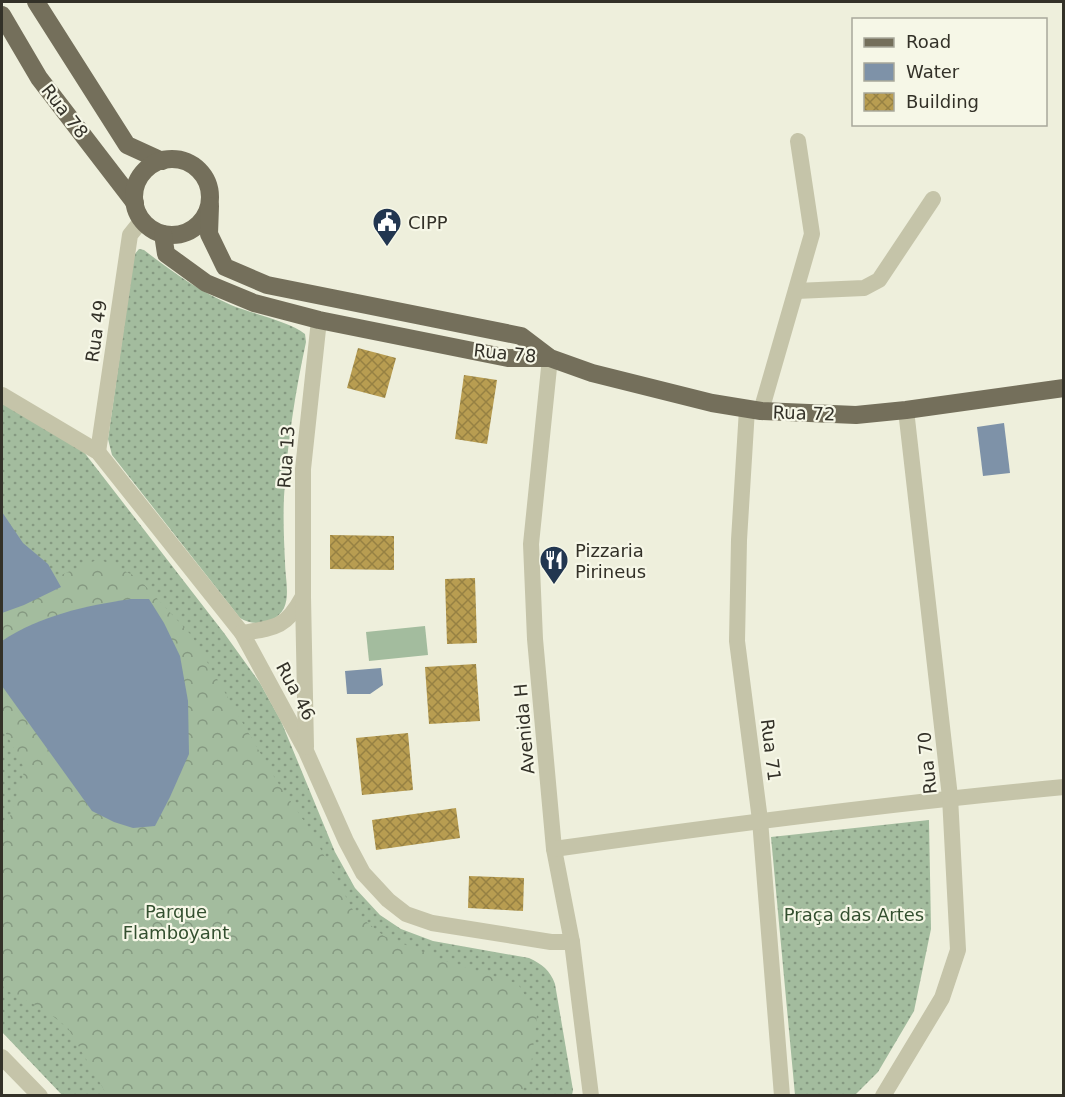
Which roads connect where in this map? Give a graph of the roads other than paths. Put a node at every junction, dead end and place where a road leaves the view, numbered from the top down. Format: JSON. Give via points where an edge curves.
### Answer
{"nodes":[{"id":1,"x":36,"y":2,"type":"edge"},
{"id":2,"x":2,"y":15,"type":"edge"},
{"id":3,"x":798,"y":141,"type":"dead end"},
{"id":4,"x":162,"y":161,"type":"junction"},
{"id":5,"x":933,"y":199,"type":"dead end"},
{"id":6,"x":135,"y":203,"type":"junction"},
{"id":7,"x":210,"y":206,"type":"junction"},
{"id":8,"x":142,"y":220,"type":"junction"},
{"id":9,"x":163,"y":234,"type":"junction"},
{"id":10,"x":796,"y":291,"type":"junction"},
{"id":11,"x":319,"y":320,"type":"junction"},
{"id":12,"x":550,"y":358,"type":"junction"},
{"id":13,"x":1064,"y":388,"type":"edge"},
{"id":14,"x":2,"y":394,"type":"edge"},
{"id":15,"x":754,"y":410,"type":"junction"},
{"id":16,"x":906,"y":410,"type":"junction"},
{"id":17,"x":98,"y":452,"type":"junction"},
{"id":18,"x":303,"y":597,"type":"junction"},
{"id":19,"x":242,"y":633,"type":"junction"},
{"id":20,"x":306,"y":751,"type":"junction"},
{"id":21,"x":1064,"y":787,"type":"edge"},
{"id":22,"x":950,"y":797,"type":"junction"},
{"id":23,"x":760,"y":820,"type":"junction"},
{"id":24,"x":554,"y":849,"type":"junction"},
{"id":25,"x":572,"y":942,"type":"junction"},
{"id":26,"x":2,"y":1057,"type":"edge"},
{"id":27,"x":40,"y":1095,"type":"edge"},
{"id":28,"x":591,"y":1095,"type":"edge"},
{"id":29,"x":782,"y":1095,"type":"edge"},
{"id":30,"x":883,"y":1095,"type":"edge"}],
"edges":[{"from":1,"to":4,"type":"main road","name":"Rua 78","via":[[127,145]]},
{"from":2,"to":6,"type":"main road","name":"Rua 78","via":[[39,78]]},
{"from":3,"to":10,"type":"street","name":"Rua 71","via":[[812,234]]},
{"from":4,"to":6,"type":"main road","via":[[152,165],[138,182]]},
{"from":4,"to":7,"type":"main road","via":[[182,160],[200,171],[207,181]]},
{"from":5,"to":10,"type":"street","via":[[879,280],[864,288]]},
{"from":6,"to":8,"type":"main road"},
{"from":7,"to":9,"type":"main road","via":[[205,217],[187,232]]},
{"from":7,"to":12,"type":"main road","name":"Rua 78","via":[[209,234],[225,267],[267,285],[521,336]]},
{"from":8,"to":9,"type":"main road"},
{"from":8,"to":17,"type":"street","name":"Rua 49","via":[[130,235]]},
{"from":9,"to":11,"type":"main road","name":"Rua 78","via":[[166,254],[206,283],[254,303]]},
{"from":10,"to":15,"type":"street","name":"Rua 71"},
{"from":11,"to":12,"type":"main road","name":"Rua 78","via":[[508,358]]},
{"from":11,"to":18,"type":"street","name":"Rua 13","via":[[303,469]]},
{"from":12,"to":15,"type":"main road","name":"Rua 72","via":[[712,404]]},
{"from":12,"to":24,"type":"street","name":"Avenida H","via":[[531,544],[535,639]]},
{"from":13,"to":16,"type":"main road","name":"Rua 72"},
{"from":14,"to":17,"type":"street","name":"Rua 46"},
{"from":15,"to":16,"type":"main road","name":"Rua 72","via":[[856,415]]},
{"from":15,"to":23,"type":"street","name":"Rua 71","via":[[739,540],[737,641]]},
{"from":16,"to":22,"type":"street","name":"Rua 70"},
{"from":17,"to":19,"type":"street","name":"Rua 46"},
{"from":18,"to":19,"type":"street","via":[[294,614],[278,626]]},
{"from":18,"to":20,"type":"street","name":"Rua 13"},
{"from":19,"to":20,"type":"street","name":"Rua 46"},
{"from":20,"to":25,"type":"street","name":"Rua 46","via":[[363,873],[406,914],[464,928]]},
{"from":21,"to":22,"type":"street"},
{"from":22,"to":23,"type":"street"},
{"from":22,"to":30,"type":"street","name":"Rua 70","via":[[958,950],[942,998]]},
{"from":23,"to":24,"type":"street"},
{"from":23,"to":29,"type":"street","name":"Rua 71"},
{"from":24,"to":25,"type":"street","name":"Avenida H"},
{"from":25,"to":28,"type":"street","name":"Avenida H"},
{"from":26,"to":27,"type":"street"}]}
